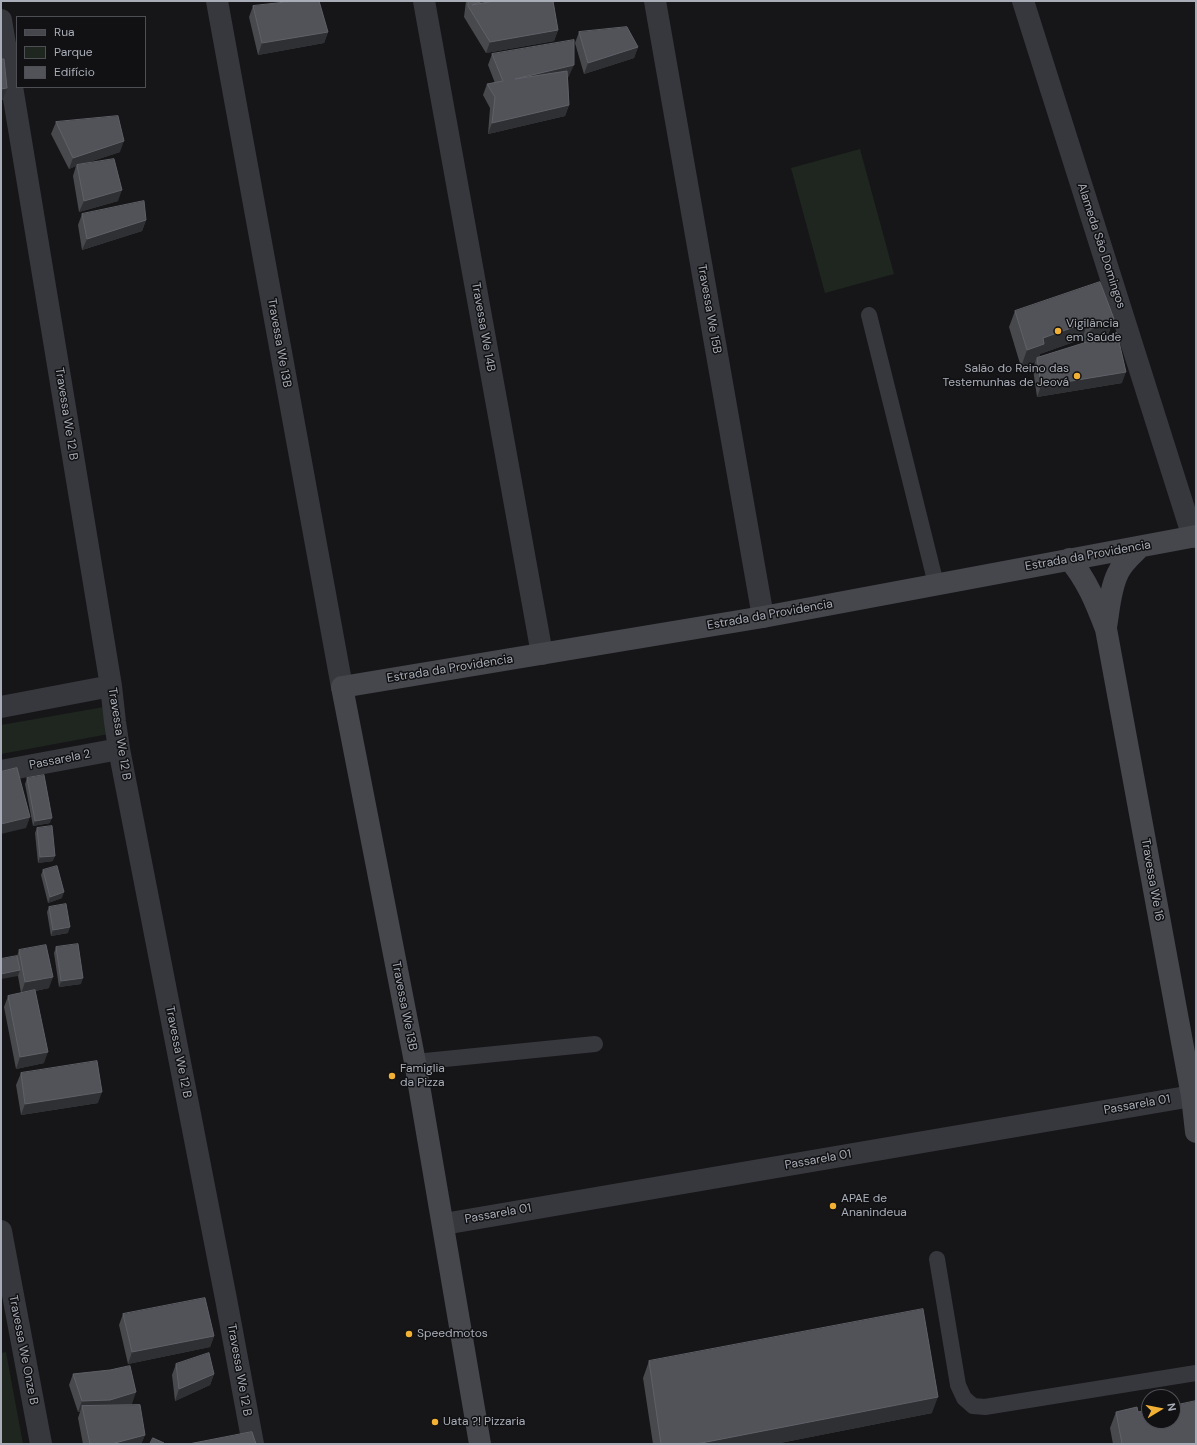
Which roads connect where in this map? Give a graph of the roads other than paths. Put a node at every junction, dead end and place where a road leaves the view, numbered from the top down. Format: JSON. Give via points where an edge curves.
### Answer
{"nodes":[{"id":1,"x":217,"y":1,"type":"edge"},
{"id":2,"x":424,"y":1,"type":"edge"},
{"id":3,"x":656,"y":1,"type":"edge"},
{"id":4,"x":1023,"y":1,"type":"edge"},
{"id":5,"x":1,"y":20,"type":"edge"},
{"id":6,"x":869,"y":314,"type":"dead end"},
{"id":7,"x":1195,"y":537,"type":"edge"},
{"id":8,"x":1140,"y":547,"type":"junction"},
{"id":9,"x":1069,"y":559,"type":"junction"},
{"id":10,"x":936,"y":584,"type":"junction"},
{"id":11,"x":763,"y":617,"type":"junction"},
{"id":12,"x":1106,"y":628,"type":"junction"},
{"id":13,"x":542,"y":654,"type":"junction"},
{"id":14,"x":111,"y":686,"type":"junction"},
{"id":15,"x":342,"y":686,"type":"junction"},
{"id":16,"x":1,"y":707,"type":"edge"},
{"id":17,"x":120,"y":749,"type":"junction"},
{"id":18,"x":1,"y":771,"type":"edge"},
{"id":19,"x":595,"y":1044,"type":"dead end"},
{"id":20,"x":415,"y":1062,"type":"junction"},
{"id":21,"x":1192,"y":1096,"type":"junction"},
{"id":22,"x":1196,"y":1132,"type":"edge"},
{"id":23,"x":444,"y":1224,"type":"junction"},
{"id":24,"x":1,"y":1232,"type":"edge"},
{"id":25,"x":937,"y":1259,"type":"dead end"},
{"id":26,"x":1196,"y":1373,"type":"edge"},
{"id":27,"x":41,"y":1444,"type":"edge"},
{"id":28,"x":253,"y":1444,"type":"edge"},
{"id":29,"x":480,"y":1444,"type":"edge"}],
"edges":[{"from":1,"to":15,"type":"street","name":"Travessa We 13B"},
{"from":2,"to":13,"type":"street","name":"Travessa We 14B"},
{"from":3,"to":11,"type":"street","name":"Travessa We 15B"},
{"from":4,"to":7,"type":"street","name":"Alameda São Domingos"},
{"from":5,"to":14,"type":"street","name":"Travessa We 12 B"},
{"from":6,"to":10,"type":"lane"},
{"from":7,"to":8,"type":"main road","name":"Estrada da Providencia"},
{"from":8,"to":9,"type":"main road","name":"Estrada da Providencia"},
{"from":8,"to":12,"type":"main road","via":[[1117,573]]},
{"from":9,"to":10,"type":"main road","name":"Estrada da Providencia"},
{"from":9,"to":12,"type":"main road","via":[[1086,581]]},
{"from":10,"to":11,"type":"main road","name":"Estrada da Providencia"},
{"from":11,"to":13,"type":"main road","name":"Estrada da Providencia"},
{"from":12,"to":21,"type":"main road","name":"Travessa We 16"},
{"from":13,"to":15,"type":"main road","name":"Estrada da Providencia"},
{"from":14,"to":16,"type":"street"},
{"from":14,"to":17,"type":"street","name":"Travessa We 12 B"},
{"from":15,"to":20,"type":"main road","name":"Travessa We 13B"},
{"from":17,"to":18,"type":"street","name":"Passarela 2"},
{"from":17,"to":28,"type":"street","name":"Travessa We 12 B"},
{"from":19,"to":20,"type":"lane"},
{"from":20,"to":23,"type":"main road","name":"Travessa We 13B"},
{"from":21,"to":22,"type":"main road","name":"Travessa We 16"},
{"from":21,"to":23,"type":"street","name":"Passarela 01"},
{"from":23,"to":29,"type":"main road","name":"Travessa We 13B","via":[[449,1267]]},
{"from":24,"to":27,"type":"street","name":"Travessa We Onze B"},
{"from":25,"to":26,"type":"lane","via":[[958,1385],[964,1398],[972,1406],[985,1407]]}]}
